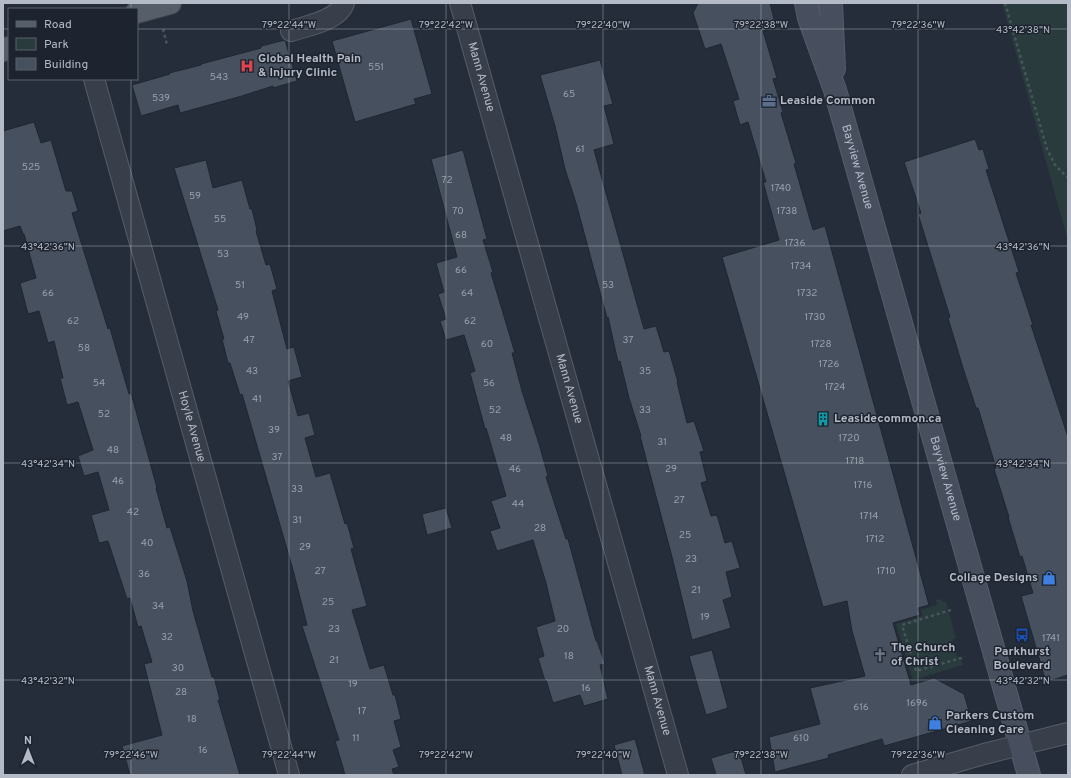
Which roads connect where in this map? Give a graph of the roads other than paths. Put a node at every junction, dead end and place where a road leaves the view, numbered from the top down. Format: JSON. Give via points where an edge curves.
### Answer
{"nodes":[{"id":1,"x":170,"y":3,"type":"edge"},
{"id":2,"x":344,"y":3,"type":"edge"},
{"id":3,"x":460,"y":3,"type":"edge"},
{"id":4,"x":806,"y":3,"type":"edge"},
{"id":5,"x":831,"y":3,"type":"edge"},
{"id":6,"x":138,"y":12,"type":"edge"},
{"id":7,"x":292,"y":31,"type":"dead end"},
{"id":8,"x":94,"y":80,"type":"edge"},
{"id":9,"x":835,"y":90,"type":"junction"},
{"id":10,"x":1068,"y":732,"type":"edge"},
{"id":11,"x":1021,"y":744,"type":"junction"},
{"id":12,"x":289,"y":775,"type":"edge"},
{"id":13,"x":678,"y":775,"type":"edge"},
{"id":14,"x":912,"y":775,"type":"edge"},
{"id":15,"x":1029,"y":775,"type":"edge"}],
"edges":[{"from":1,"to":6,"type":"main road"},
{"from":2,"to":7,"type":"street","via":[[333,17]]},
{"from":3,"to":13,"type":"street","name":"Mann Avenue"},
{"from":4,"to":9,"type":"main road","name":"Bayview Avenue"},
{"from":5,"to":9,"type":"main road","name":"Bayview Avenue"},
{"from":8,"to":12,"type":"street","name":"Hoyle Avenue"},
{"from":9,"to":11,"type":"main road","name":"Bayview Avenue"},
{"from":10,"to":11,"type":"street"},
{"from":11,"to":14,"type":"street"},
{"from":11,"to":15,"type":"main road","name":"Bayview Avenue"}]}
